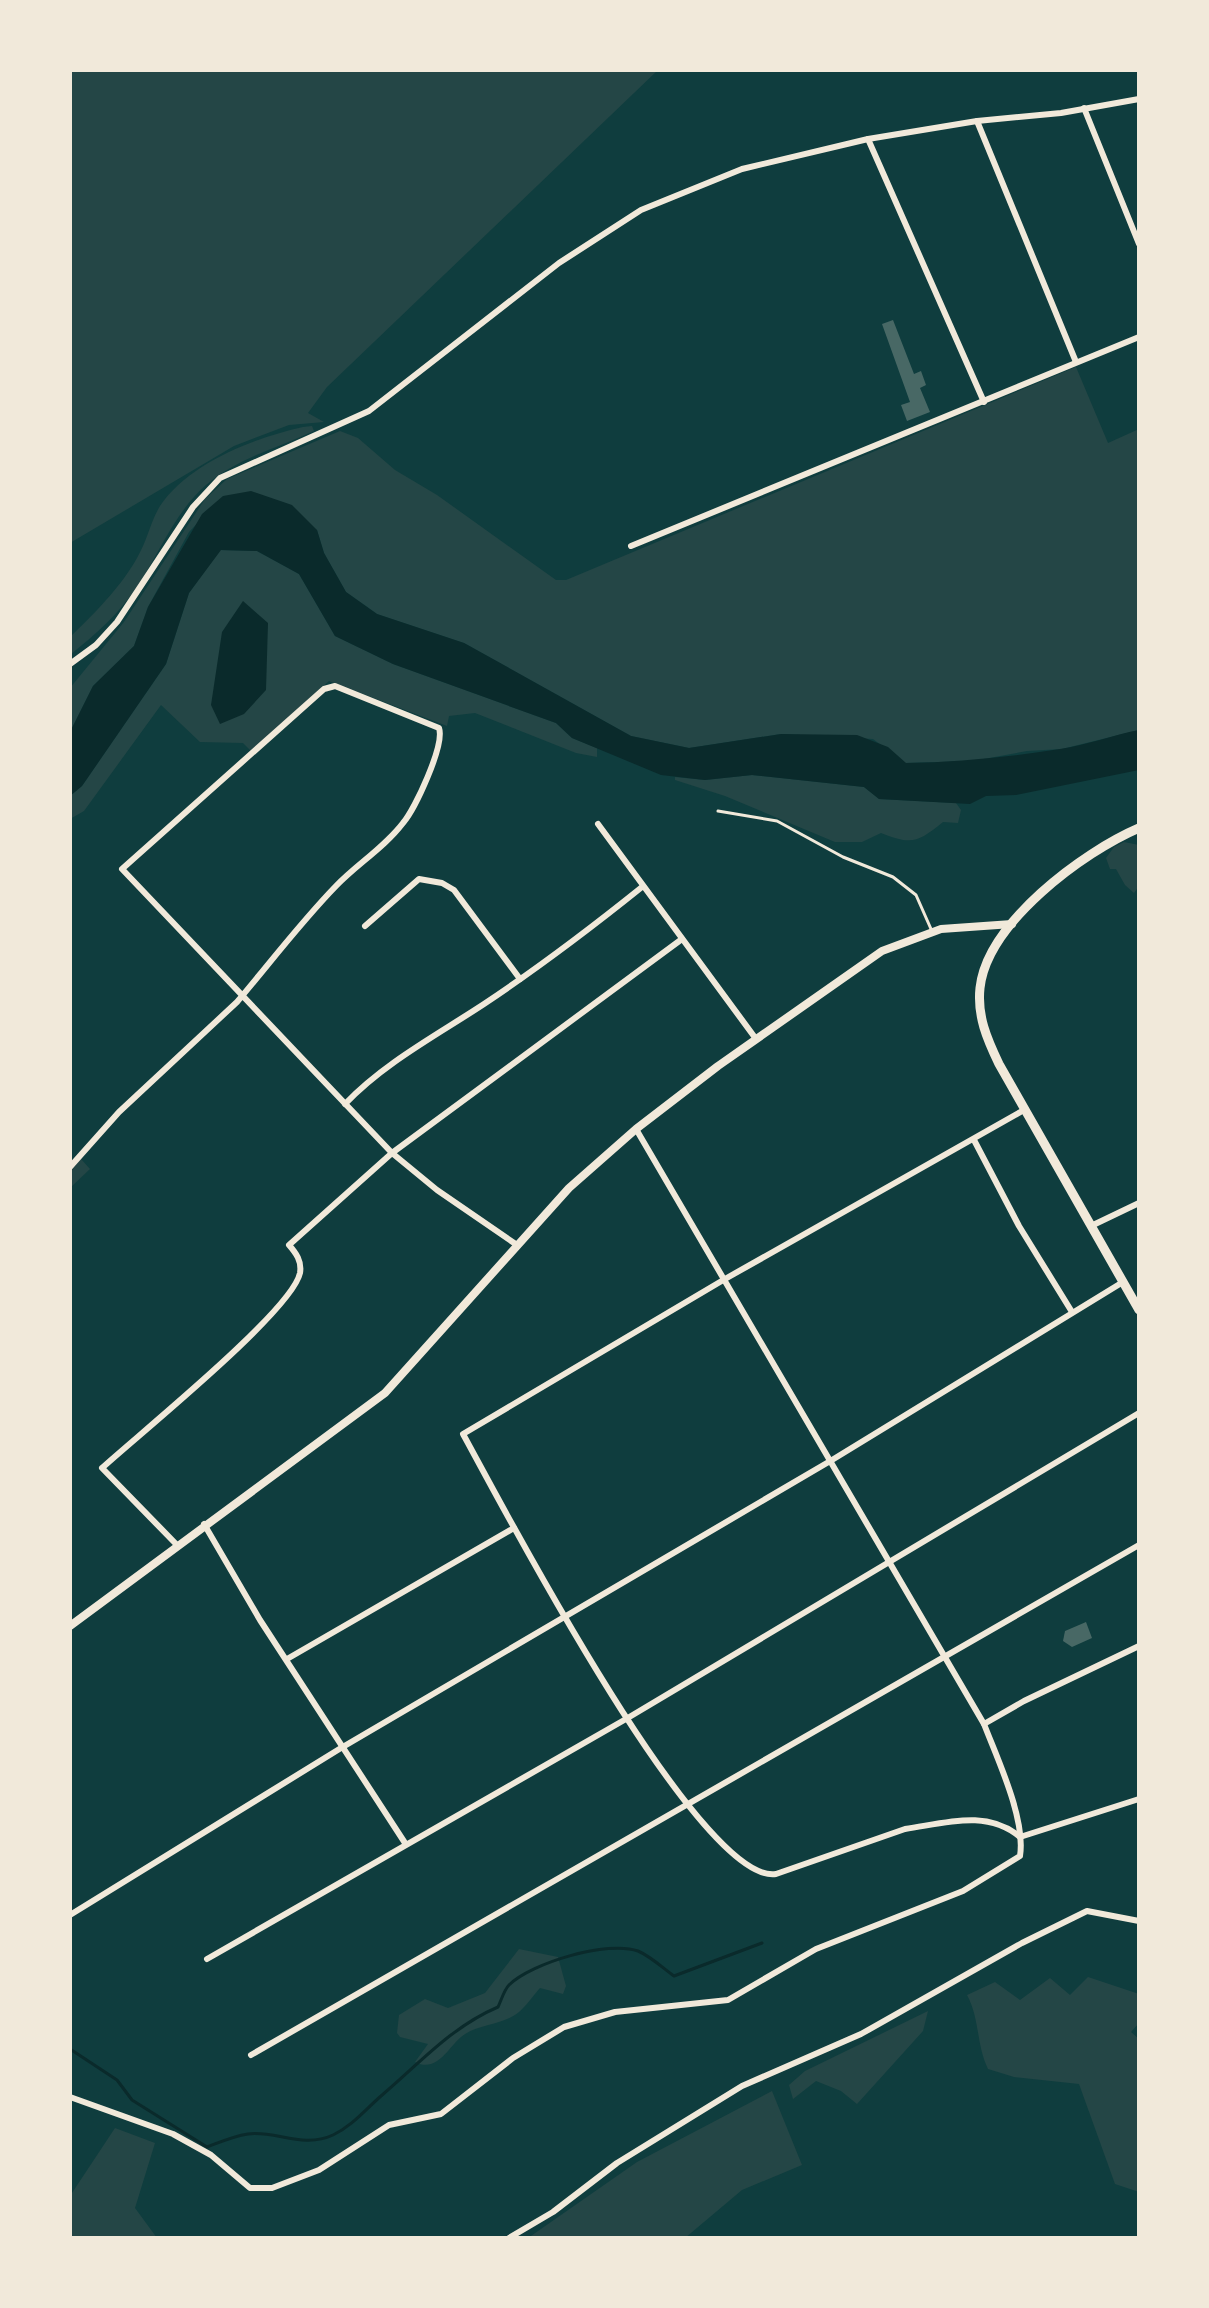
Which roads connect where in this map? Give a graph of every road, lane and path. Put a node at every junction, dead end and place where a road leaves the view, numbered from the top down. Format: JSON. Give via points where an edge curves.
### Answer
{"nodes":[{"id":1,"x":1139,"y":99,"type":"edge"},
{"id":2,"x":1084,"y":108,"type":"junction"},
{"id":3,"x":977,"y":121,"type":"junction"},
{"id":4,"x":868,"y":139,"type":"junction"},
{"id":5,"x":1139,"y":221,"type":"edge"},
{"id":6,"x":1131,"y":225,"type":"junction"},
{"id":7,"x":1139,"y":244,"type":"edge"},
{"id":8,"x":1139,"y":337,"type":"edge"},
{"id":9,"x":1076,"y":362,"type":"junction"},
{"id":10,"x":984,"y":402,"type":"junction"},
{"id":11,"x":631,"y":546,"type":"dead end"},
{"id":12,"x":70,"y":664,"type":"edge"},
{"id":13,"x":718,"y":811,"type":"dead end"},
{"id":14,"x":598,"y":824,"type":"dead end"},
{"id":15,"x":1139,"y":828,"type":"edge"},
{"id":16,"x":642,"y":887,"type":"junction"},
{"id":17,"x":1012,"y":924,"type":"junction"},
{"id":18,"x":365,"y":926,"type":"dead end"},
{"id":19,"x":932,"y":931,"type":"junction"},
{"id":20,"x":682,"y":939,"type":"junction"},
{"id":21,"x":520,"y":979,"type":"junction"},
{"id":22,"x":242,"y":996,"type":"junction"},
{"id":23,"x":756,"y":1039,"type":"junction"},
{"id":24,"x":345,"y":1104,"type":"junction"},
{"id":25,"x":1024,"y":1110,"type":"junction"},
{"id":26,"x":636,"y":1129,"type":"junction"},
{"id":27,"x":974,"y":1140,"type":"junction"},
{"id":28,"x":392,"y":1153,"type":"junction"},
{"id":29,"x":70,"y":1167,"type":"edge"},
{"id":30,"x":1139,"y":1203,"type":"edge"},
{"id":31,"x":1091,"y":1226,"type":"junction"},
{"id":32,"x":517,"y":1245,"type":"junction"},
{"id":33,"x":725,"y":1279,"type":"junction"},
{"id":34,"x":1123,"y":1282,"type":"junction"},
{"id":35,"x":1139,"y":1310,"type":"edge"},
{"id":36,"x":1072,"y":1312,"type":"junction"},
{"id":37,"x":1139,"y":1413,"type":"edge"},
{"id":38,"x":832,"y":1460,"type":"junction"},
{"id":39,"x":204,"y":1524,"type":"junction"},
{"id":40,"x":514,"y":1528,"type":"junction"},
{"id":41,"x":177,"y":1545,"type":"junction"},
{"id":42,"x":1139,"y":1545,"type":"edge"},
{"id":43,"x":889,"y":1564,"type":"junction"},
{"id":44,"x":566,"y":1617,"type":"junction"},
{"id":45,"x":70,"y":1626,"type":"edge"},
{"id":46,"x":1139,"y":1646,"type":"edge"},
{"id":47,"x":946,"y":1658,"type":"junction"},
{"id":48,"x":287,"y":1659,"type":"junction"},
{"id":49,"x":626,"y":1719,"type":"junction"},
{"id":50,"x":984,"y":1724,"type":"junction"},
{"id":51,"x":341,"y":1748,"type":"junction"},
{"id":52,"x":1139,"y":1799,"type":"edge"},
{"id":53,"x":686,"y":1807,"type":"junction"},
{"id":54,"x":1020,"y":1837,"type":"junction"},
{"id":55,"x":405,"y":1843,"type":"junction"},
{"id":56,"x":70,"y":1915,"type":"edge"},
{"id":57,"x":1139,"y":1921,"type":"edge"},
{"id":58,"x":207,"y":1959,"type":"dead end"},
{"id":59,"x":251,"y":2055,"type":"dead end"},
{"id":60,"x":70,"y":2097,"type":"edge"},
{"id":61,"x":509,"y":2238,"type":"edge"}],
"edges":[{"from":1,"to":2,"type":"street"},
{"from":2,"to":3,"type":"street"},
{"from":2,"to":6,"type":"street"},
{"from":3,"to":4,"type":"street"},
{"from":3,"to":9,"type":"street"},
{"from":4,"to":10,"type":"street"},
{"from":4,"to":12,"type":"street","via":[[742,169],[641,210],[559,263],[369,411],[220,478],[193,507],[117,622]]},
{"from":5,"to":6,"type":"street"},
{"from":6,"to":7,"type":"street"},
{"from":8,"to":9,"type":"street"},
{"from":9,"to":10,"type":"street"},
{"from":10,"to":11,"type":"street"},
{"from":13,"to":19,"type":"lane","via":[[777,821],[893,877],[916,895]]},
{"from":14,"to":16,"type":"street"},
{"from":15,"to":17,"type":"main road","via":[[1078,864]]},
{"from":16,"to":20,"type":"street"},
{"from":16,"to":21,"type":"street"},
{"from":17,"to":19,"type":"street"},
{"from":17,"to":25,"type":"main road","via":[[984,967],[980,1009],[987,1038]]},
{"from":18,"to":21,"type":"street","via":[[419,879],[442,883],[454,890]]},
{"from":19,"to":23,"type":"street","via":[[868,959]]},
{"from":20,"to":23,"type":"street"},
{"from":20,"to":28,"type":"street"},
{"from":21,"to":24,"type":"street","via":[[379,1071]]},
{"from":22,"to":22,"type":"street","via":[[122,869],[328,687],[340,687],[439,728],[439,745],[406,820],[332,890]]},
{"from":22,"to":24,"type":"street"},
{"from":22,"to":29,"type":"street"},
{"from":23,"to":26,"type":"street"},
{"from":24,"to":28,"type":"street"},
{"from":25,"to":27,"type":"street"},
{"from":25,"to":31,"type":"main road"},
{"from":26,"to":32,"type":"street","via":[[569,1188]]},
{"from":26,"to":33,"type":"street"},
{"from":27,"to":33,"type":"street"},
{"from":27,"to":36,"type":"street"},
{"from":28,"to":32,"type":"street"},
{"from":28,"to":41,"type":"street","via":[[289,1245],[300,1261],[299,1276],[252,1337],[102,1468]]},
{"from":30,"to":31,"type":"street"},
{"from":31,"to":34,"type":"main road"},
{"from":32,"to":39,"type":"street","via":[[385,1393]]},
{"from":33,"to":38,"type":"street"},
{"from":33,"to":40,"type":"street","via":[[463,1434]]},
{"from":34,"to":35,"type":"main road"},
{"from":34,"to":36,"type":"street"},
{"from":36,"to":38,"type":"street"},
{"from":37,"to":43,"type":"street"},
{"from":38,"to":43,"type":"street"},
{"from":38,"to":44,"type":"street"},
{"from":39,"to":41,"type":"street"},
{"from":39,"to":48,"type":"street"},
{"from":40,"to":44,"type":"street"},
{"from":40,"to":48,"type":"street"},
{"from":41,"to":45,"type":"street"},
{"from":42,"to":47,"type":"street"},
{"from":43,"to":47,"type":"street"},
{"from":43,"to":49,"type":"street"},
{"from":44,"to":49,"type":"street"},
{"from":44,"to":51,"type":"street"},
{"from":46,"to":50,"type":"street"},
{"from":47,"to":50,"type":"street"},
{"from":47,"to":53,"type":"street"},
{"from":48,"to":51,"type":"street"},
{"from":49,"to":53,"type":"street"},
{"from":49,"to":55,"type":"street"},
{"from":50,"to":54,"type":"street"},
{"from":51,"to":55,"type":"street"},
{"from":51,"to":56,"type":"street"},
{"from":52,"to":54,"type":"street"},
{"from":53,"to":54,"type":"street","via":[[755,1871],[768,1875],[915,1827],[990,1820]]},
{"from":53,"to":59,"type":"street"},
{"from":54,"to":60,"type":"street","via":[[1021,1852],[1015,1861],[963,1891],[816,1949],[722,2003],[615,2012],[572,2023],[513,2058],[441,2114],[389,2125],[319,2170],[272,2188],[250,2188],[211,2155],[173,2134]]},
{"from":55,"to":58,"type":"street"},
{"from":57,"to":61,"type":"street","via":[[1087,1911],[1022,1943],[861,2034],[742,2086]]}]}
